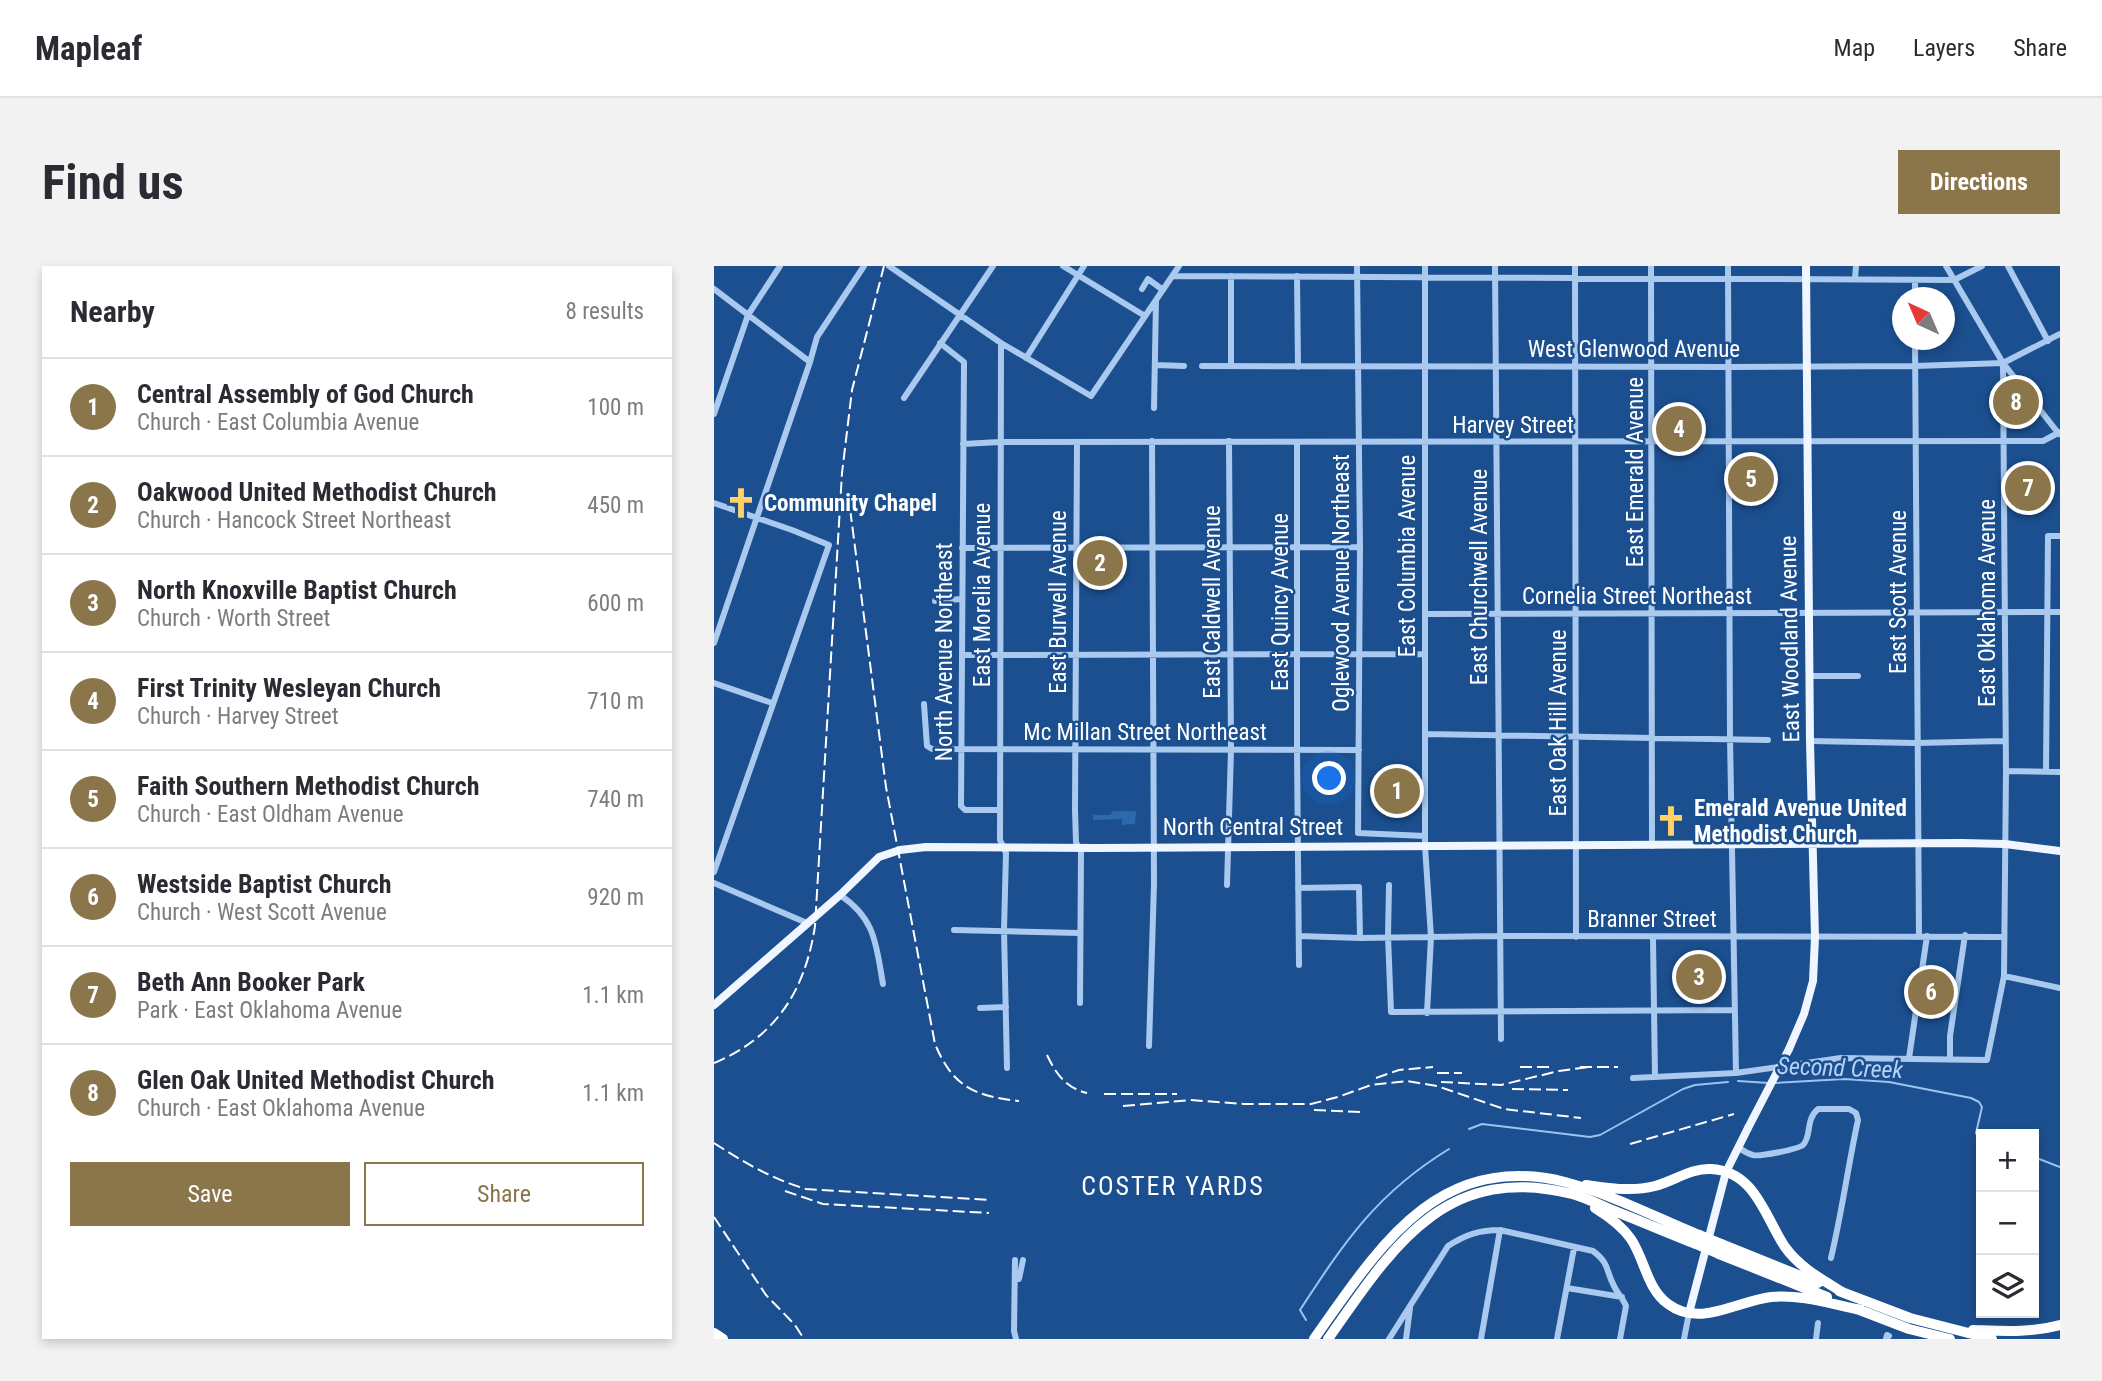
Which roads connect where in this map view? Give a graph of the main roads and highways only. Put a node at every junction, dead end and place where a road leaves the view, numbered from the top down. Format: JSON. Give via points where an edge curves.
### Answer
{"nodes":[{"id":1,"x":1807,"y":266,"type":"edge"},
{"id":2,"x":1813,"y":844,"type":"junction"},
{"id":3,"x":2060,"y":851,"type":"edge"},
{"id":4,"x":714,"y":1005,"type":"edge"},
{"id":5,"x":1726,"y":1172,"type":"junction"},
{"id":6,"x":1565,"y":1182,"type":"junction"},
{"id":7,"x":1576,"y":1195,"type":"junction"},
{"id":8,"x":1697,"y":1239,"type":"junction"},
{"id":9,"x":1720,"y":1249,"type":"junction"},
{"id":10,"x":1844,"y":1293,"type":"junction"},
{"id":11,"x":1860,"y":1310,"type":"junction"},
{"id":12,"x":1689,"y":1313,"type":"junction"},
{"id":13,"x":2060,"y":1325,"type":"edge"},
{"id":14,"x":714,"y":1333,"type":"edge"},
{"id":15,"x":1926,"y":1334,"type":"junction"},
{"id":16,"x":1951,"y":1334,"type":"edge"},
{"id":17,"x":723,"y":1339,"type":"edge"},
{"id":18,"x":1314,"y":1339,"type":"edge"},
{"id":19,"x":1328,"y":1339,"type":"edge"},
{"id":20,"x":1938,"y":1339,"type":"edge"},
{"id":21,"x":1992,"y":1339,"type":"edge"}],
"edges":[{"from":1,"to":2,"type":"main road","name":"East Woodland Avenue"},
{"from":2,"to":3,"type":"main road","name":"North Central Street","via":[[2005,844]]},
{"from":2,"to":4,"type":"main road","name":"North Central Street","via":[[900,850],[879,857]]},
{"from":2,"to":5,"type":"main road","name":"East Woodland Avenue","bridge":true,"via":[[1813,981],[1789,1049]]},
{"from":5,"to":6,"type":"highway","via":[[1701,1170],[1639,1190]]},
{"from":5,"to":10,"type":"highway","via":[[1758,1197],[1797,1260]]},
{"from":5,"to":12,"type":"main road","name":"East Woodland Avenue"},
{"from":6,"to":8,"type":"highway"},
{"from":6,"to":18,"type":"highway","via":[[1539,1177],[1494,1179],[1431,1202],[1374,1256]]},
{"from":7,"to":8,"type":"highway"},
{"from":7,"to":12,"type":"highway","via":[[1631,1239],[1660,1297]]},
{"from":7,"to":19,"type":"highway","via":[[1522,1188],[1495,1190],[1443,1208],[1388,1256]]},
{"from":8,"to":9,"type":"highway","bridge":true},
{"from":9,"to":10,"type":"highway"},
{"from":9,"to":11,"type":"highway"},
{"from":10,"to":16,"type":"highway"},
{"from":11,"to":12,"type":"highway","via":[[1780,1297]]},
{"from":11,"to":15,"type":"highway"},
{"from":13,"to":16,"type":"highway"},
{"from":14,"to":17,"type":"highway"},
{"from":15,"to":16,"type":"highway"},
{"from":15,"to":20,"type":"highway"},
{"from":16,"to":21,"type":"highway"}]}
